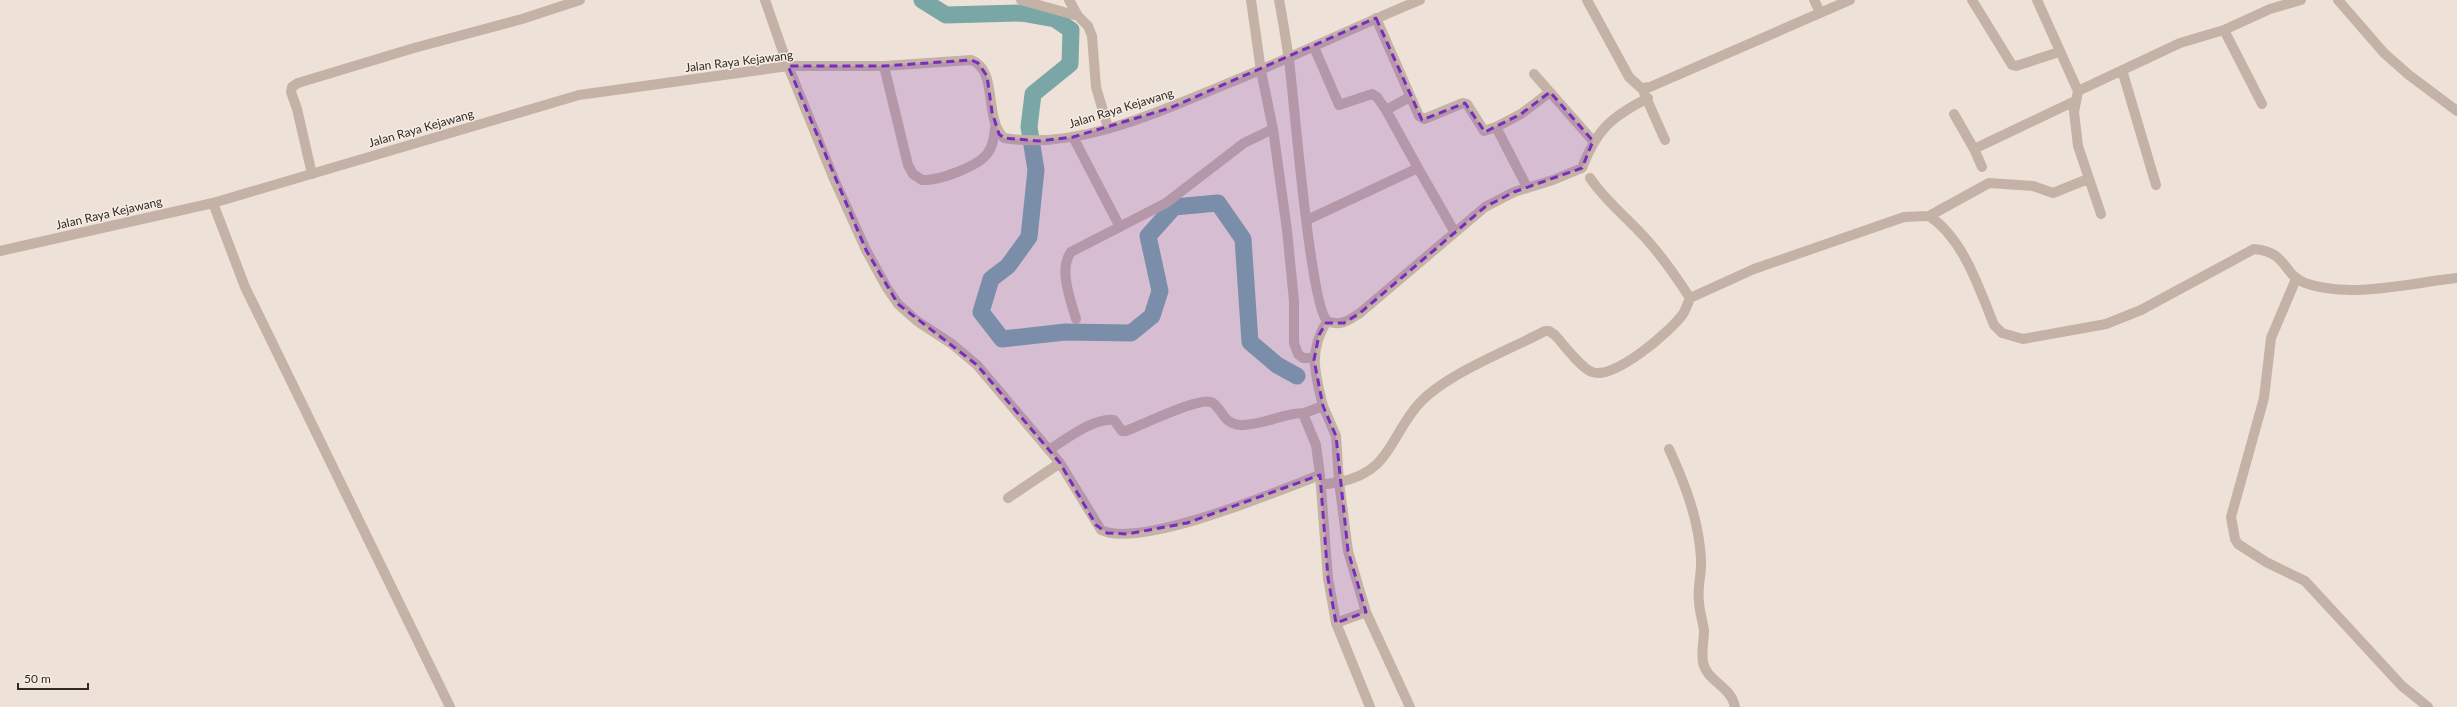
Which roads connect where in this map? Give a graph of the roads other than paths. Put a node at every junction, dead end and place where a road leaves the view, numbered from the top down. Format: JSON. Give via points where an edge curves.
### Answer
{"nodes":[{"id":1,"x":580,"y":0,"type":"edge"},
{"id":2,"x":765,"y":0,"type":"edge"},
{"id":3,"x":1021,"y":0,"type":"edge"},
{"id":4,"x":1069,"y":0,"type":"edge"},
{"id":5,"x":1251,"y":0,"type":"edge"},
{"id":6,"x":1279,"y":0,"type":"edge"},
{"id":7,"x":1420,"y":0,"type":"edge"},
{"id":8,"x":1587,"y":0,"type":"edge"},
{"id":9,"x":1814,"y":0,"type":"edge"},
{"id":10,"x":1850,"y":0,"type":"edge"},
{"id":11,"x":1972,"y":0,"type":"edge"},
{"id":12,"x":2037,"y":0,"type":"edge"},
{"id":13,"x":2301,"y":0,"type":"edge"},
{"id":14,"x":2338,"y":0,"type":"edge"},
{"id":15,"x":1820,"y":12,"type":"junction"},
{"id":16,"x":1078,"y":16,"type":"junction"},
{"id":17,"x":1376,"y":18,"type":"junction"},
{"id":18,"x":2224,"y":30,"type":"junction"},
{"id":19,"x":1314,"y":47,"type":"junction"},
{"id":20,"x":2059,"y":52,"type":"junction"},
{"id":21,"x":1286,"y":60,"type":"junction"},
{"id":22,"x":788,"y":66,"type":"junction"},
{"id":23,"x":884,"y":66,"type":"junction"},
{"id":24,"x":1262,"y":70,"type":"junction"},
{"id":25,"x":2122,"y":70,"type":"junction"},
{"id":26,"x":1534,"y":74,"type":"dead end"},
{"id":27,"x":1641,"y":88,"type":"junction"},
{"id":28,"x":2078,"y":91,"type":"junction"},
{"id":29,"x":1550,"y":92,"type":"junction"},
{"id":30,"x":1410,"y":97,"type":"junction"},
{"id":31,"x":1648,"y":98,"type":"junction"},
{"id":32,"x":2075,"y":101,"type":"junction"},
{"id":33,"x":2262,"y":104,"type":"dead end"},
{"id":34,"x":1386,"y":110,"type":"junction"},
{"id":35,"x":2457,"y":111,"type":"edge"},
{"id":36,"x":1954,"y":114,"type":"dead end"},
{"id":37,"x":1496,"y":126,"type":"junction"},
{"id":38,"x":995,"y":128,"type":"junction"},
{"id":39,"x":1108,"y":128,"type":"junction"},
{"id":40,"x":1272,"y":129,"type":"junction"},
{"id":41,"x":1073,"y":137,"type":"junction"},
{"id":42,"x":1665,"y":140,"type":"dead end"},
{"id":43,"x":1593,"y":141,"type":"junction"},
{"id":44,"x":1974,"y":149,"type":"junction"},
{"id":45,"x":1982,"y":167,"type":"dead end"},
{"id":46,"x":1418,"y":168,"type":"junction"},
{"id":47,"x":312,"y":174,"type":"junction"},
{"id":48,"x":1590,"y":178,"type":"dead end"},
{"id":49,"x":2088,"y":179,"type":"junction"},
{"id":50,"x":2156,"y":185,"type":"dead end"},
{"id":51,"x":1527,"y":187,"type":"junction"},
{"id":52,"x":213,"y":203,"type":"junction"},
{"id":53,"x":2101,"y":214,"type":"dead end"},
{"id":54,"x":1929,"y":216,"type":"junction"},
{"id":55,"x":1307,"y":220,"type":"junction"},
{"id":56,"x":1120,"y":227,"type":"junction"},
{"id":57,"x":1454,"y":231,"type":"junction"},
{"id":58,"x":0,"y":251,"type":"edge"},
{"id":59,"x":2457,"y":278,"type":"edge"},
{"id":60,"x":2296,"y":279,"type":"junction"},
{"id":61,"x":1690,"y":298,"type":"junction"},
{"id":62,"x":1076,"y":319,"type":"dead end"},
{"id":63,"x":1327,"y":321,"type":"junction"},
{"id":64,"x":1314,"y":359,"type":"junction"},
{"id":65,"x":1323,"y":406,"type":"junction"},
{"id":66,"x":1304,"y":413,"type":"junction"},
{"id":67,"x":1669,"y":449,"type":"dead end"},
{"id":68,"x":1049,"y":450,"type":"junction"},
{"id":69,"x":1057,"y":465,"type":"junction"},
{"id":70,"x":1329,"y":481,"type":"junction"},
{"id":71,"x":1008,"y":498,"type":"dead end"},
{"id":72,"x":1362,"y":614,"type":"junction"},
{"id":73,"x":1339,"y":622,"type":"junction"},
{"id":74,"x":450,"y":707,"type":"edge"},
{"id":75,"x":1370,"y":707,"type":"edge"},
{"id":76,"x":1410,"y":707,"type":"edge"},
{"id":77,"x":1735,"y":707,"type":"edge"},
{"id":78,"x":2428,"y":707,"type":"edge"}],
"edges":[{"from":1,"to":47,"type":"street","via":[[298,83],[292,87],[292,95]]},
{"from":2,"to":22,"type":"street"},
{"from":3,"to":16,"type":"street"},
{"from":4,"to":16,"type":"street"},
{"from":5,"to":24,"type":"street"},
{"from":6,"to":21,"type":"street"},
{"from":7,"to":17,"type":"street","name":"Jalan Raya Kejawang"},
{"from":8,"to":27,"type":"street","via":[[1629,77]]},
{"from":9,"to":15,"type":"street"},
{"from":10,"to":15,"type":"street"},
{"from":11,"to":20,"type":"street","via":[[2012,66]]},
{"from":12,"to":20,"type":"street"},
{"from":13,"to":18,"type":"street","via":[[2270,9]]},
{"from":14,"to":35,"type":"street","via":[[2384,52],[2409,75]]},
{"from":15,"to":27,"type":"street","via":[[1650,87]]},
{"from":16,"to":39,"type":"street","via":[[1086,23],[1092,36],[1096,87]]},
{"from":17,"to":19,"type":"street","name":"Jalan Raya Kejawang"},
{"from":17,"to":30,"type":"street"},
{"from":18,"to":25,"type":"street","via":[[2180,43]]},
{"from":18,"to":33,"type":"street"},
{"from":19,"to":21,"type":"street","name":"Jalan Raya Kejawang"},
{"from":19,"to":34,"type":"street","via":[[1339,105],[1372,94]]},
{"from":20,"to":28,"type":"street"},
{"from":21,"to":24,"type":"street","name":"Jalan Raya Kejawang"},
{"from":21,"to":55,"type":"street"},
{"from":22,"to":23,"type":"street","name":"Jalan Raya Kejawang"},
{"from":22,"to":47,"type":"street","name":"Jalan Raya Kejawang","via":[[579,95]]},
{"from":22,"to":68,"type":"street","via":[[866,250],[898,304],[977,365]]},
{"from":23,"to":38,"type":"street","name":"Jalan Raya Kejawang","via":[[971,60],[978,62],[987,76]]},
{"from":23,"to":38,"type":"street","via":[[908,165],[913,174],[922,180],[942,178],[976,163],[987,155]]},
{"from":24,"to":39,"type":"street","name":"Jalan Raya Kejawang","via":[[1170,108]]},
{"from":24,"to":40,"type":"street"},
{"from":25,"to":28,"type":"street"},
{"from":25,"to":50,"type":"street"},
{"from":26,"to":29,"type":"street"},
{"from":27,"to":31,"type":"street"},
{"from":28,"to":32,"type":"street"},
{"from":29,"to":37,"type":"street","via":[[1521,114]]},
{"from":29,"to":43,"type":"street"},
{"from":30,"to":34,"type":"street"},
{"from":30,"to":37,"type":"street","via":[[1422,119],[1465,103],[1472,109],[1484,131]]},
{"from":31,"to":42,"type":"street"},
{"from":31,"to":43,"type":"street","via":[[1613,119]]},
{"from":32,"to":44,"type":"street"},
{"from":32,"to":49,"type":"street","via":[[2078,146]]},
{"from":34,"to":46,"type":"street"},
{"from":36,"to":44,"type":"street"},
{"from":37,"to":51,"type":"street"},
{"from":38,"to":41,"type":"street","name":"Jalan Raya Kejawang","via":[[1004,138],[1039,141]]},
{"from":39,"to":41,"type":"street","name":"Jalan Raya Kejawang"},
{"from":40,"to":56,"type":"street","via":[[1244,143],[1166,203]]},
{"from":40,"to":64,"type":"street","via":[[1294,301],[1294,343],[1298,354],[1303,358]]},
{"from":41,"to":56,"type":"street"},
{"from":43,"to":51,"type":"street","via":[[1582,168]]},
{"from":44,"to":45,"type":"street"},
{"from":46,"to":55,"type":"street"},
{"from":46,"to":57,"type":"street"},
{"from":47,"to":52,"type":"street","name":"Jalan Raya Kejawang"},
{"from":48,"to":61,"type":"street","via":[[1601,195],[1648,241]]},
{"from":49,"to":53,"type":"street"},
{"from":49,"to":54,"type":"street","via":[[2053,193],[2033,186],[1989,183]]},
{"from":51,"to":57,"type":"street","via":[[1497,199]]},
{"from":52,"to":58,"type":"street","name":"Jalan Raya Kejawang"},
{"from":52,"to":74,"type":"street","via":[[245,287]]},
{"from":54,"to":60,"type":"street","via":[[1954,237],[1994,325],[2011,337],[2023,339],[2106,324],[2141,310],[2254,249],[2276,254]]},
{"from":54,"to":61,"type":"street","via":[[1904,217],[1754,269]]},
{"from":55,"to":63,"type":"street","via":[[1310,255],[1320,310]]},
{"from":56,"to":62,"type":"street","via":[[1071,252],[1067,257],[1069,292]]},
{"from":57,"to":63,"type":"street","via":[[1360,313],[1344,323]]},
{"from":59,"to":60,"type":"street","via":[[2354,290],[2329,288]]},
{"from":60,"to":78,"type":"street","via":[[2271,338],[2264,398],[2231,517],[2235,539],[2238,544],[2266,562],[2305,581],[2396,680]]},
{"from":61,"to":70,"type":"street","via":[[1683,314],[1667,331],[1645,350],[1607,372],[1592,373],[1547,330],[1441,384],[1416,408],[1386,456],[1363,475]]},
{"from":63,"to":64,"type":"street","via":[[1316,343]]},
{"from":64,"to":65,"type":"street"},
{"from":65,"to":66,"type":"street"},
{"from":65,"to":70,"type":"street","via":[[1336,436]]},
{"from":66,"to":68,"type":"street","via":[[1241,425],[1228,420],[1214,404],[1206,402],[1172,411],[1124,432],[1114,420],[1085,427]]},
{"from":66,"to":70,"type":"street"},
{"from":67,"to":77,"type":"street","via":[[1685,484],[1699,537],[1699,602],[1704,632],[1703,662],[1706,670],[1734,699]]},
{"from":68,"to":69,"type":"street"},
{"from":69,"to":70,"type":"street","via":[[1096,525],[1107,533],[1187,523]]},
{"from":69,"to":71,"type":"street"},
{"from":70,"to":72,"type":"street"},
{"from":70,"to":73,"type":"street","via":[[1328,578]]},
{"from":72,"to":73,"type":"street"},
{"from":72,"to":76,"type":"street"},
{"from":73,"to":75,"type":"street"}]}
